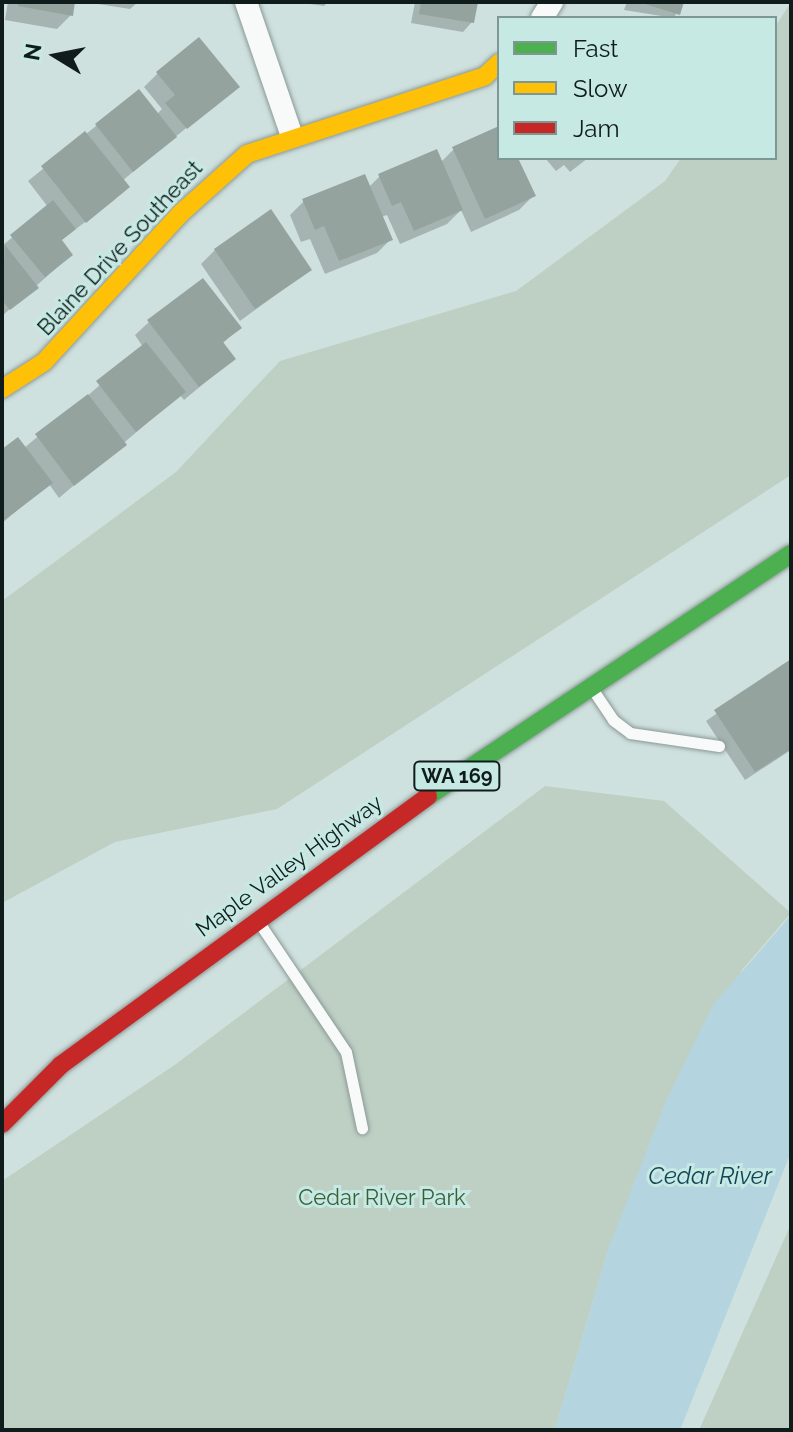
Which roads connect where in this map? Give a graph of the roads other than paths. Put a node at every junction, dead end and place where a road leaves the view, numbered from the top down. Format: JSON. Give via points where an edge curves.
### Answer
{"nodes":[{"id":1,"x":246,"y":2,"type":"edge"},
{"id":2,"x":497,"y":65,"type":"edge"},
{"id":3,"x":292,"y":136,"type":"junction"},
{"id":4,"x":2,"y":389,"type":"edge"},
{"id":5,"x":791,"y":554,"type":"edge"},
{"id":6,"x":590,"y":686,"type":"junction"},
{"id":7,"x":719,"y":746,"type":"dead end"},
{"id":8,"x":257,"y":920,"type":"junction"},
{"id":9,"x":61,"y":1065,"type":"junction"},
{"id":10,"x":17,"y":1080,"type":"dead end"},
{"id":11,"x":2,"y":1124,"type":"edge"},
{"id":12,"x":362,"y":1128,"type":"dead end"}],
"edges":[{"from":1,"to":3,"type":"street"},
{"from":2,"to":3,"type":"main road","name":"Blaine Drive Southeast","via":[[485,76]]},
{"from":3,"to":4,"type":"main road","name":"Blaine Drive Southeast","via":[[247,154],[215,180],[44,362]]},
{"from":5,"to":6,"type":"main road","name":"Maple Valley Highway","number":"WA 169"},
{"from":6,"to":7,"type":"lane","via":[[613,720],[630,733]]},
{"from":6,"to":8,"type":"main road","name":"Maple Valley Highway","number":"WA 169","via":[[393,819]]},
{"from":8,"to":9,"type":"main road","name":"Maple Valley Highway","number":"WA 169"},
{"from":8,"to":12,"type":"lane","via":[[346,1052]]},
{"from":9,"to":10,"type":"main road","name":"Maple Valley Highway","number":"WA 169"},
{"from":9,"to":11,"type":"main road","name":"Maple Valley Highway","number":"WA 169"}]}
